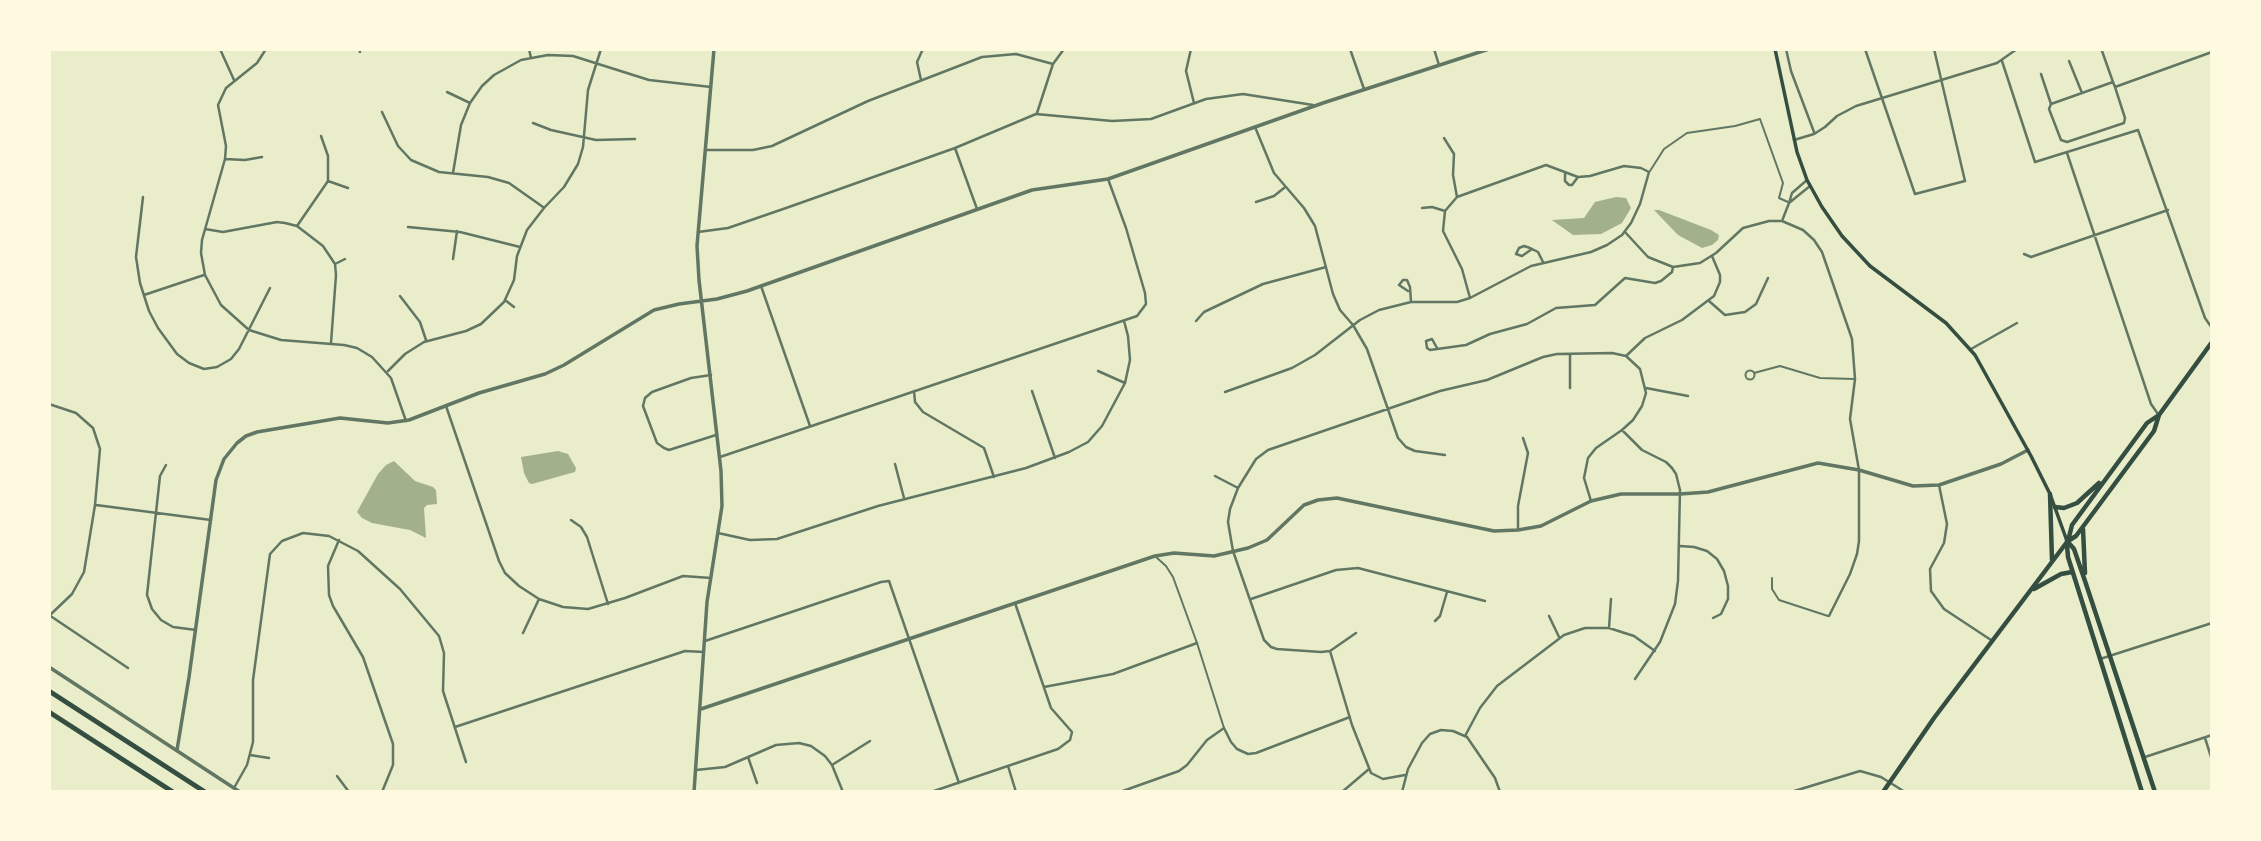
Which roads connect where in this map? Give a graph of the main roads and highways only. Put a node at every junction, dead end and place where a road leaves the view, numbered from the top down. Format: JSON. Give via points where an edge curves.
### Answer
{"nodes":[{"id":1,"x":1775,"y":49,"type":"edge"},
{"id":2,"x":2212,"y":342,"type":"edge"},
{"id":3,"x":2159,"y":415,"type":"junction"},
{"id":4,"x":2106,"y":478,"type":"junction"},
{"id":5,"x":2050,"y":494,"type":"junction"},
{"id":6,"x":2055,"y":507,"type":"junction"},
{"id":7,"x":2085,"y":524,"type":"junction"},
{"id":8,"x":2067,"y":541,"type":"junction"},
{"id":9,"x":2051,"y":563,"type":"junction"},
{"id":10,"x":2072,"y":572,"type":"junction"},
{"id":11,"x":2085,"y":581,"type":"junction"},
{"id":12,"x":2030,"y":591,"type":"junction"},
{"id":13,"x":49,"y":691,"type":"edge"},
{"id":14,"x":49,"y":712,"type":"edge"},
{"id":15,"x":173,"y":792,"type":"edge"},
{"id":16,"x":205,"y":792,"type":"edge"},
{"id":17,"x":1883,"y":792,"type":"edge"},
{"id":18,"x":2142,"y":792,"type":"edge"},
{"id":19,"x":2155,"y":792,"type":"edge"}],
"edges":[{"from":1,"to":5,"type":"main road","via":[[1807,180],[1832,222],[1888,282],[1946,324],[1970,349]]},
{"from":2,"to":3,"type":"main road"},
{"from":3,"to":4,"type":"main road","via":[[2147,423]]},
{"from":3,"to":7,"type":"main road","via":[[2154,430]]},
{"from":4,"to":6,"type":"main road","via":[[2077,503]]},
{"from":4,"to":8,"type":"main road","via":[[2072,525]]},
{"from":5,"to":6,"type":"main road"},
{"from":5,"to":9,"type":"main road"},
{"from":6,"to":8,"type":"main road"},
{"from":7,"to":8,"type":"main road"},
{"from":7,"to":11,"type":"main road"},
{"from":8,"to":9,"type":"main road"},
{"from":8,"to":10,"type":"main road"},
{"from":8,"to":11,"type":"main road","via":[[2074,548]]},
{"from":9,"to":12,"type":"main road"},
{"from":10,"to":12,"type":"main road"},
{"from":10,"to":18,"type":"main road"},
{"from":11,"to":19,"type":"main road"},
{"from":12,"to":17,"type":"main road"},
{"from":13,"to":16,"type":"highway"},
{"from":14,"to":15,"type":"highway"}]}
